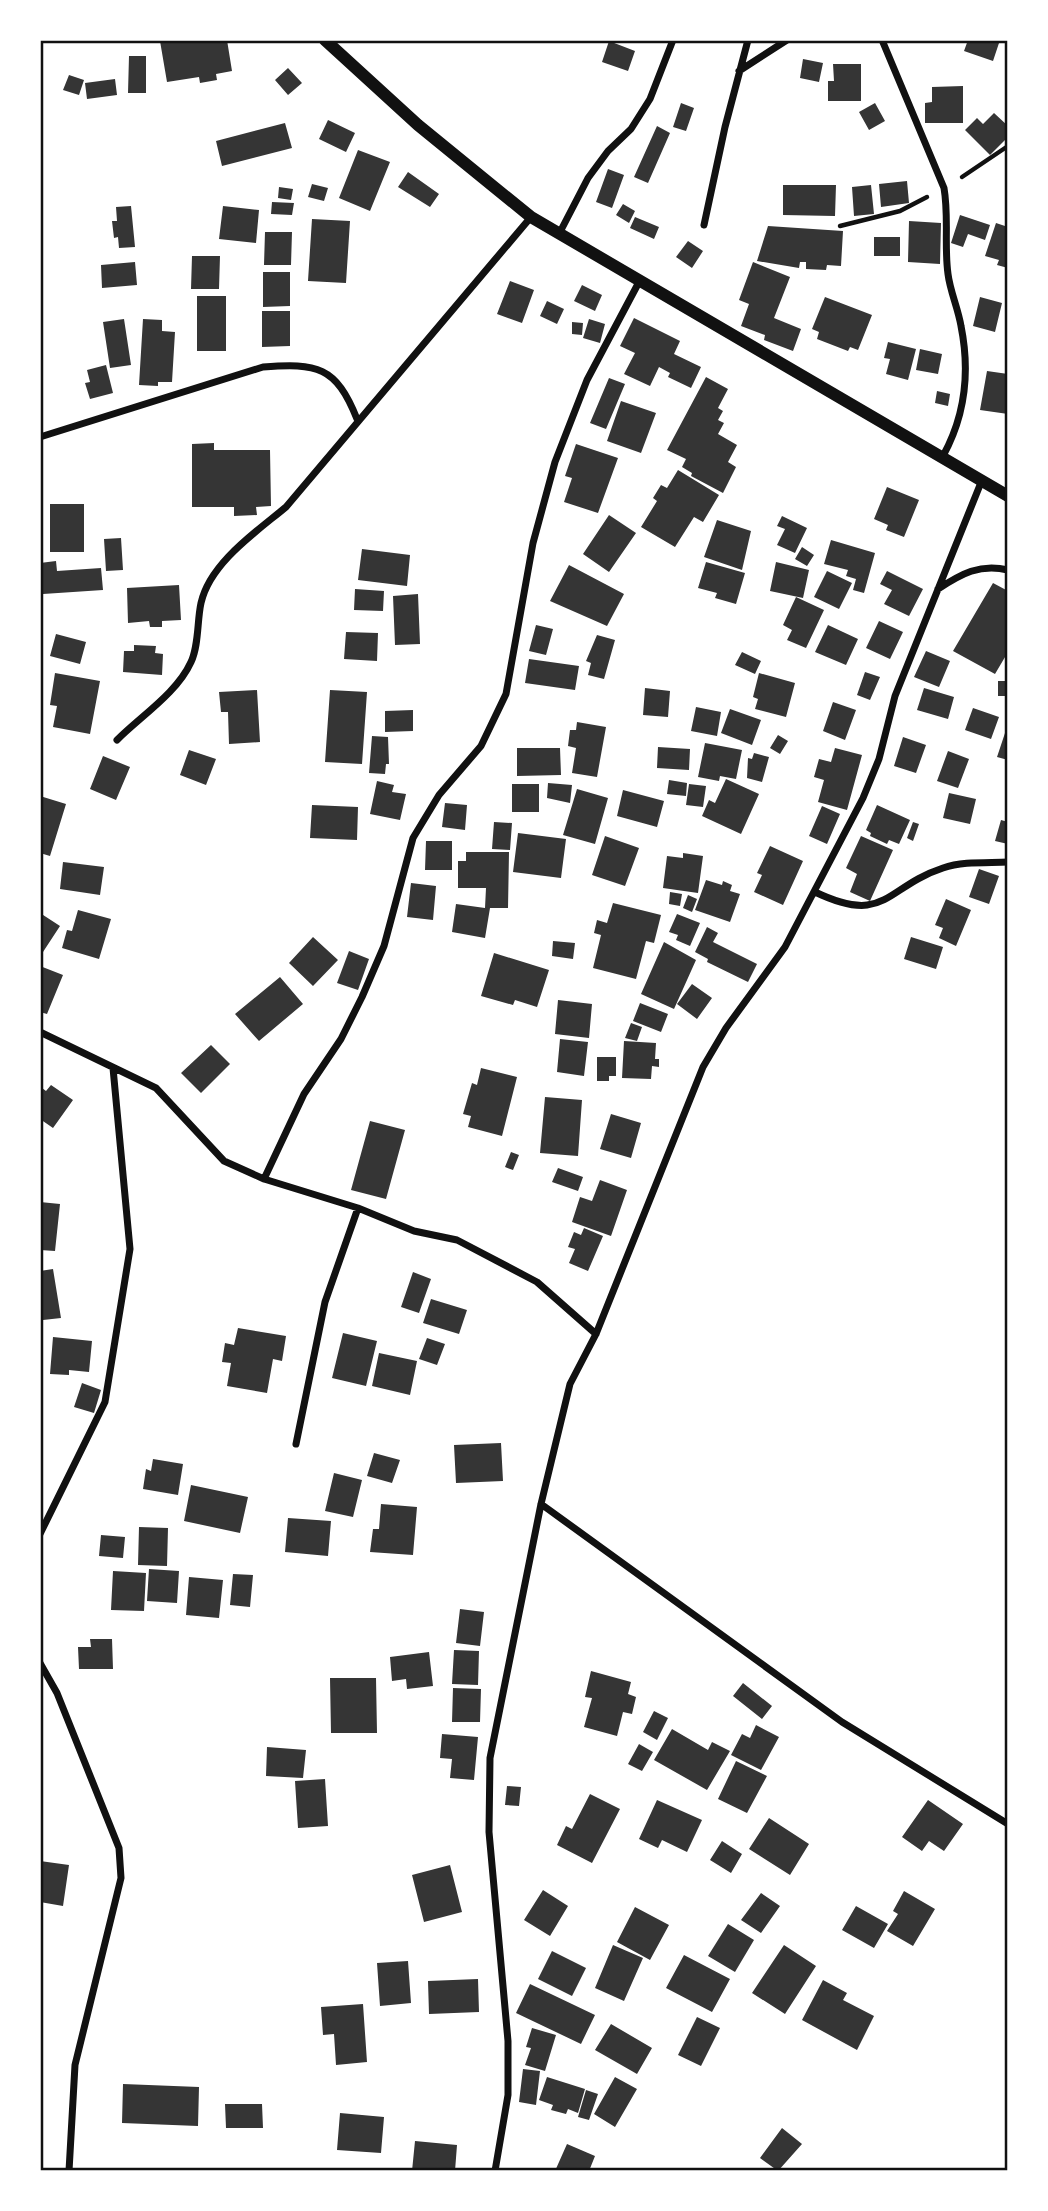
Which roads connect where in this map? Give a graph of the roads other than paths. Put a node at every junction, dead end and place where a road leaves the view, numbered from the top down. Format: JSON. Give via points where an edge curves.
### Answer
{"nodes":[{"id":1,"x":325,"y":40,"type":"edge"},
{"id":2,"x":673,"y":40,"type":"edge"},
{"id":3,"x":748,"y":40,"type":"edge"},
{"id":4,"x":787,"y":40,"type":"edge"},
{"id":5,"x":882,"y":40,"type":"edge"},
{"id":6,"x":739,"y":71,"type":"junction"},
{"id":7,"x":531,"y":218,"type":"junction"},
{"id":8,"x":705,"y":225,"type":"dead end"},
{"id":9,"x":558,"y":235,"type":"junction"},
{"id":10,"x":639,"y":282,"type":"junction"},
{"id":11,"x":357,"y":419,"type":"junction"},
{"id":12,"x":40,"y":437,"type":"edge"},
{"id":13,"x":943,"y":456,"type":"junction"},
{"id":14,"x":982,"y":479,"type":"junction"},
{"id":15,"x":1008,"y":496,"type":"edge"},
{"id":16,"x":1008,"y":570,"type":"edge"},
{"id":17,"x":937,"y":589,"type":"junction"},
{"id":18,"x":117,"y":740,"type":"dead end"},
{"id":19,"x":1008,"y":862,"type":"edge"},
{"id":20,"x":816,"y":892,"type":"junction"},
{"id":21,"x":40,"y":1032,"type":"edge"},
{"id":22,"x":113,"y":1068,"type":"junction"},
{"id":23,"x":264,"y":1178,"type":"junction"},
{"id":24,"x":358,"y":1208,"type":"junction"},
{"id":25,"x":596,"y":1334,"type":"junction"},
{"id":26,"x":296,"y":1444,"type":"dead end"},
{"id":27,"x":541,"y":1504,"type":"junction"},
{"id":28,"x":40,"y":1534,"type":"edge"},
{"id":29,"x":40,"y":1663,"type":"edge"},
{"id":30,"x":1008,"y":1824,"type":"edge"},
{"id":31,"x":69,"y":2171,"type":"edge"},
{"id":32,"x":495,"y":2171,"type":"edge"}],
"edges":[{"from":1,"to":7,"type":"street","via":[[418,125]]},
{"from":2,"to":9,"type":"street","via":[[650,99],[631,129],[588,178]]},
{"from":3,"to":6,"type":"street"},
{"from":4,"to":6,"type":"street"},
{"from":5,"to":13,"type":"street","via":[[944,188],[948,212],[948,275],[961,326],[965,383],[962,412]]},
{"from":6,"to":8,"type":"street"},
{"from":7,"to":9,"type":"street"},
{"from":7,"to":11,"type":"street"},
{"from":9,"to":10,"type":"street"},
{"from":10,"to":13,"type":"street"},
{"from":10,"to":23,"type":"street","via":[[587,380],[555,462],[533,543],[506,694],[481,746],[439,795],[413,838],[384,946],[362,997],[341,1039],[304,1094]]},
{"from":11,"to":12,"type":"street","via":[[347,395],[328,373],[298,364],[263,367]]},
{"from":11,"to":18,"type":"street","via":[[286,507],[214,575],[202,600],[192,660],[178,682]]},
{"from":13,"to":14,"type":"street"},
{"from":14,"to":15,"type":"street"},
{"from":14,"to":17,"type":"street"},
{"from":16,"to":17,"type":"street","via":[[995,567],[964,572]]},
{"from":17,"to":20,"type":"street","via":[[895,696],[879,759]]},
{"from":19,"to":20,"type":"street","via":[[943,867],[866,907],[842,905]]},
{"from":20,"to":25,"type":"street","via":[[785,947],[703,1067]]},
{"from":21,"to":22,"type":"street"},
{"from":22,"to":23,"type":"street","via":[[156,1088],[224,1161]]},
{"from":22,"to":28,"type":"street","via":[[130,1249],[105,1402]]},
{"from":23,"to":24,"type":"street"},
{"from":24,"to":25,"type":"street","via":[[414,1231],[457,1240],[537,1282]]},
{"from":24,"to":26,"type":"street","via":[[325,1302]]},
{"from":25,"to":27,"type":"street","via":[[570,1384]]},
{"from":27,"to":30,"type":"street","via":[[842,1721]]},
{"from":27,"to":32,"type":"street","via":[[490,1758],[487,1796],[508,2040],[508,2095]]},
{"from":29,"to":31,"type":"street","via":[[57,1693],[119,1847],[121,1878],[75,2065]]}]}
